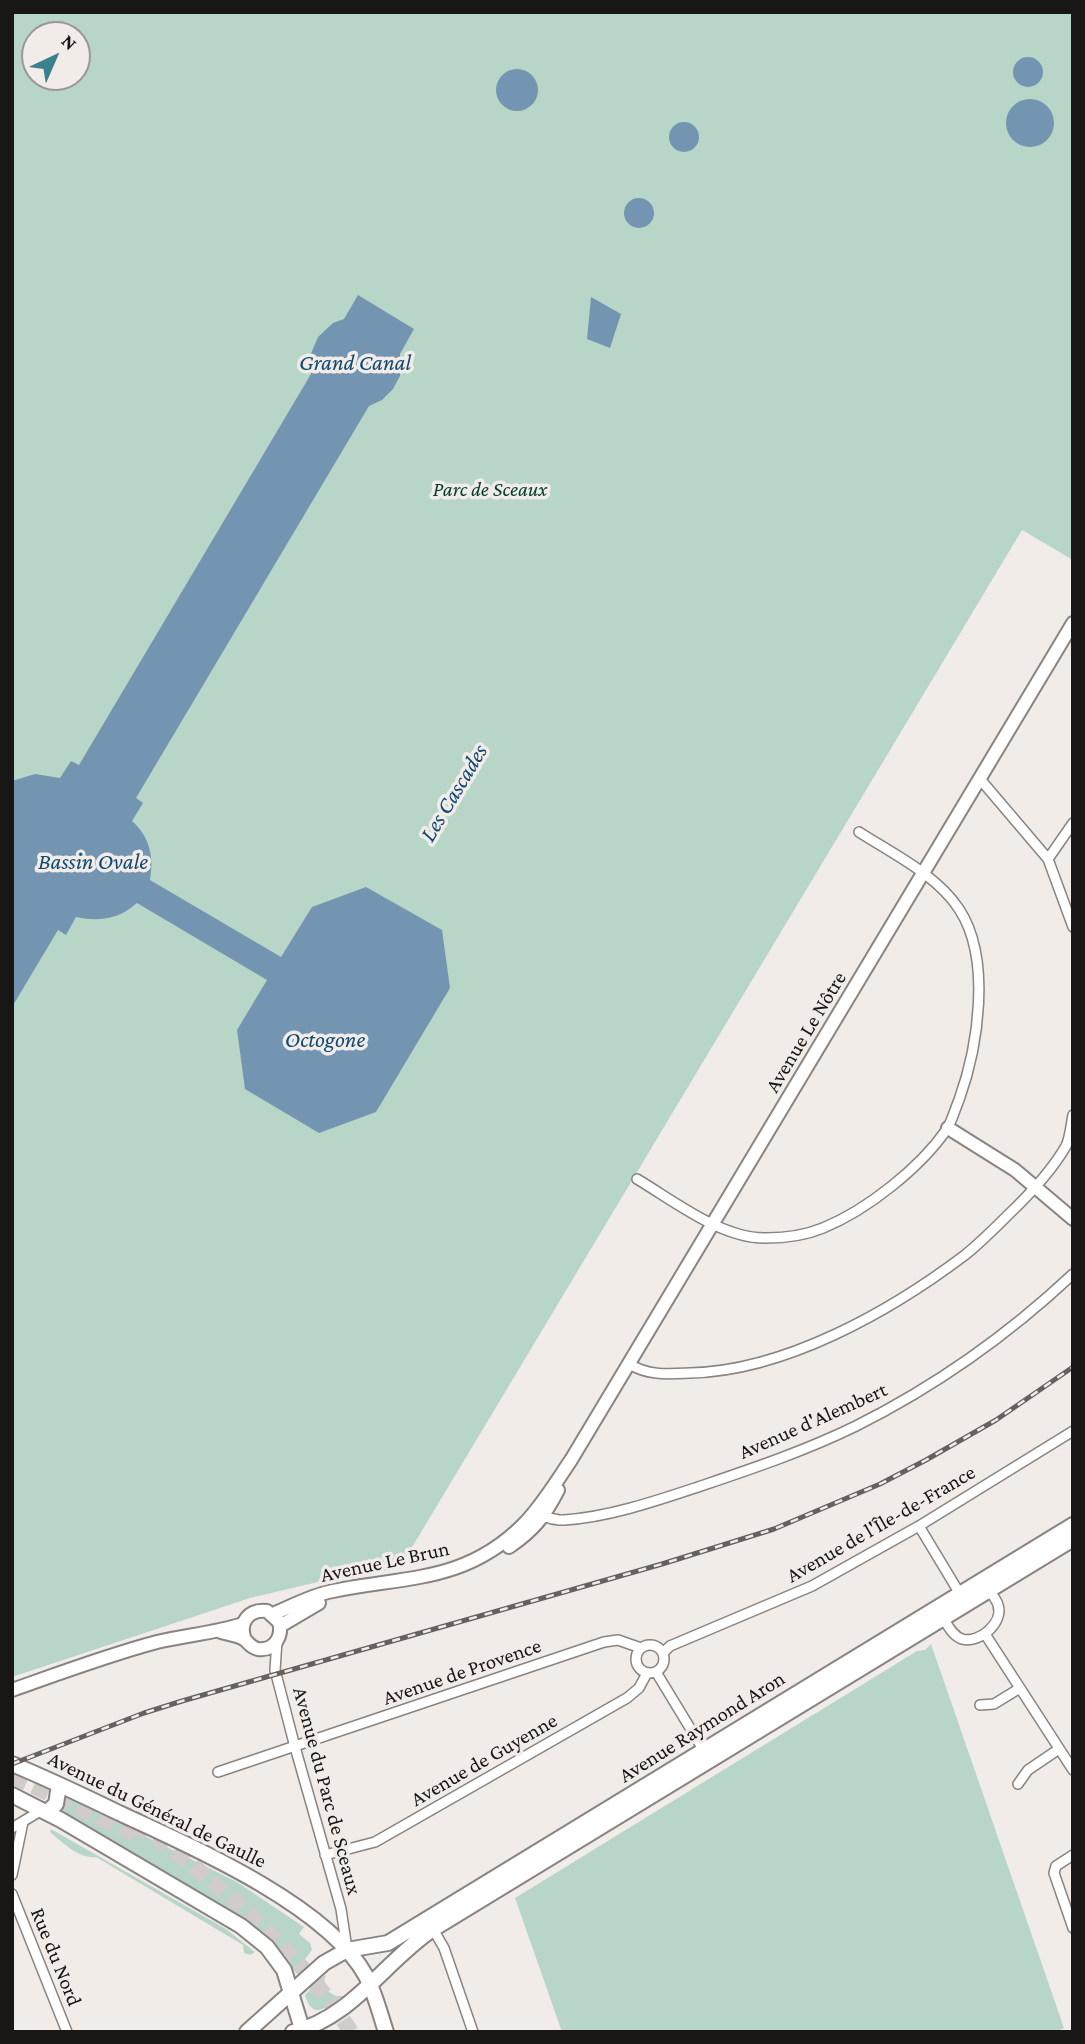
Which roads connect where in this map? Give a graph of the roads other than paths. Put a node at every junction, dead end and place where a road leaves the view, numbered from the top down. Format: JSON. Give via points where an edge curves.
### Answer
{"nodes":[{"id":1,"x":1073,"y":623,"type":"edge"},
{"id":2,"x":980,"y":779,"type":"junction"},
{"id":3,"x":1073,"y":823,"type":"edge"},
{"id":4,"x":859,"y":832,"type":"dead end"},
{"id":5,"x":1048,"y":859,"type":"junction"},
{"id":6,"x":918,"y":871,"type":"junction"},
{"id":7,"x":1073,"y":927,"type":"edge"},
{"id":8,"x":1073,"y":1115,"type":"edge"},
{"id":9,"x":948,"y":1128,"type":"junction"},
{"id":10,"x":1070,"y":1141,"type":"edge"},
{"id":11,"x":637,"y":1179,"type":"dead end"},
{"id":12,"x":1036,"y":1188,"type":"junction"},
{"id":13,"x":1073,"y":1219,"type":"edge"},
{"id":14,"x":713,"y":1224,"type":"junction"},
{"id":15,"x":1073,"y":1274,"type":"edge"},
{"id":16,"x":629,"y":1364,"type":"junction"},
{"id":17,"x":1073,"y":1431,"type":"edge"},
{"id":18,"x":538,"y":1516,"type":"junction"},
{"id":19,"x":1073,"y":1525,"type":"edge"},
{"id":20,"x":919,"y":1526,"type":"junction"},
{"id":21,"x":1073,"y":1539,"type":"edge"},
{"id":22,"x":989,"y":1590,"type":"junction"},
{"id":23,"x":960,"y":1594,"type":"junction"},
{"id":24,"x":273,"y":1614,"type":"junction"},
{"id":25,"x":943,"y":1618,"type":"junction"},
{"id":26,"x":243,"y":1625,"type":"junction"},
{"id":27,"x":280,"y":1626,"type":"junction"},
{"id":28,"x":221,"y":1632,"type":"junction"},
{"id":29,"x":985,"y":1634,"type":"junction"},
{"id":30,"x":245,"y":1640,"type":"junction"},
{"id":31,"x":277,"y":1641,"type":"junction"},
{"id":32,"x":641,"y":1648,"type":"junction"},
{"id":33,"x":663,"y":1653,"type":"junction"},
{"id":34,"x":651,"y":1672,"type":"junction"},
{"id":35,"x":1020,"y":1688,"type":"junction"},
{"id":36,"x":12,"y":1690,"type":"edge"},
{"id":37,"x":980,"y":1705,"type":"dead end"},
{"id":38,"x":295,"y":1747,"type":"junction"},
{"id":39,"x":1059,"y":1749,"type":"junction"},
{"id":40,"x":704,"y":1751,"type":"junction"},
{"id":41,"x":12,"y":1764,"type":"edge"},
{"id":42,"x":1073,"y":1770,"type":"edge"},
{"id":43,"x":218,"y":1772,"type":"dead end"},
{"id":44,"x":41,"y":1777,"type":"junction"},
{"id":45,"x":1018,"y":1784,"type":"dead end"},
{"id":46,"x":59,"y":1785,"type":"junction"},
{"id":47,"x":12,"y":1795,"type":"edge"},
{"id":48,"x":29,"y":1803,"type":"junction"},
{"id":49,"x":45,"y":1811,"type":"junction"},
{"id":50,"x":23,"y":1822,"type":"junction"},
{"id":51,"x":12,"y":1828,"type":"edge"},
{"id":52,"x":1073,"y":1855,"type":"edge"},
{"id":53,"x":325,"y":1856,"type":"junction"},
{"id":54,"x":12,"y":1875,"type":"edge"},
{"id":55,"x":12,"y":1894,"type":"edge"},
{"id":56,"x":1073,"y":1928,"type":"edge"},
{"id":57,"x":433,"y":1930,"type":"junction"},
{"id":58,"x":347,"y":1950,"type":"junction"},
{"id":59,"x":370,"y":1986,"type":"junction"},
{"id":60,"x":292,"y":1990,"type":"junction"},
{"id":61,"x":300,"y":2031,"type":"edge"},
{"id":62,"x":67,"y":2032,"type":"edge"},
{"id":63,"x":247,"y":2032,"type":"edge"},
{"id":64,"x":386,"y":2032,"type":"edge"},
{"id":65,"x":473,"y":2032,"type":"edge"}],
"edges":[{"from":1,"to":2,"type":"main road","name":"Avenue Le Nôtre"},
{"from":2,"to":5,"type":"street"},
{"from":2,"to":6,"type":"main road","name":"Avenue Le Nôtre"},
{"from":3,"to":5,"type":"street"},
{"from":4,"to":6,"type":"street"},
{"from":5,"to":7,"type":"street"},
{"from":6,"to":9,"type":"street","via":[[944,889],[961,911],[978,971],[976,1033]]},
{"from":6,"to":14,"type":"main road","name":"Avenue Le Nôtre"},
{"from":8,"to":10,"type":"street"},
{"from":9,"to":12,"type":"main road"},
{"from":9,"to":14,"type":"street","via":[[889,1188],[822,1229],[764,1238]]},
{"from":10,"to":12,"type":"street"},
{"from":11,"to":14,"type":"street"},
{"from":12,"to":13,"type":"main road"},
{"from":12,"to":16,"type":"street","via":[[967,1254],[874,1314],[829,1336],[775,1357],[706,1373],[650,1374]]},
{"from":14,"to":16,"type":"main road","name":"Avenue Le Nôtre"},
{"from":15,"to":18,"type":"street","name":"Avenue d'Alembert","via":[[979,1353],[855,1426],[788,1456],[658,1501],[562,1521]]},
{"from":16,"to":18,"type":"main road","name":"Avenue Le Nôtre"},
{"from":17,"to":20,"type":"street","name":"Avenue de l'Île-de-France"},
{"from":18,"to":24,"type":"main road","name":"Avenue Le Brun","via":[[463,1566],[421,1578],[332,1591]]},
{"from":18,"to":27,"type":"main road","name":"Avenue Le Brun","via":[[532,1530],[465,1571],[433,1582],[312,1605]]},
{"from":19,"to":23,"type":"main road","name":"Avenue Raymond Aron"},
{"from":20,"to":23,"type":"street"},
{"from":20,"to":33,"type":"street","name":"Avenue de l'Île-de-France","via":[[812,1586],[670,1646]]},
{"from":21,"to":22,"type":"main road","name":"Avenue Raymond Aron"},
{"from":22,"to":25,"type":"main road","name":"Avenue Raymond Aron"},
{"from":22,"to":29,"type":"street","via":[[999,1612]]},
{"from":23,"to":40,"type":"main road","name":"Avenue Raymond Aron"},
{"from":24,"to":26,"type":"main road","via":[[255,1611]]},
{"from":24,"to":27,"type":"main road"},
{"from":25,"to":29,"type":"street","via":[[960,1638]]},
{"from":25,"to":57,"type":"main road","name":"Avenue Raymond Aron"},
{"from":26,"to":28,"type":"main road"},
{"from":26,"to":30,"type":"main road"},
{"from":27,"to":31,"type":"main road"},
{"from":28,"to":30,"type":"main road"},
{"from":28,"to":36,"type":"main road","via":[[154,1643]]},
{"from":29,"to":35,"type":"street"},
{"from":30,"to":31,"type":"main road","via":[[260,1649]]},
{"from":31,"to":38,"type":"street","name":"Avenue du Parc de Sceaux","via":[[275,1670]]},
{"from":32,"to":33,"type":"street","via":[[653,1645]]},
{"from":32,"to":34,"type":"street","via":[[636,1660],[639,1668]]},
{"from":32,"to":38,"type":"street","name":"Avenue de Provence","via":[[618,1640],[604,1642]]},
{"from":33,"to":34,"type":"street","via":[[663,1666]]},
{"from":34,"to":40,"type":"street"},
{"from":34,"to":53,"type":"street","name":"Avenue de Guyenne","via":[[627,1698],[375,1842]]},
{"from":35,"to":37,"type":"street","via":[[994,1704]]},
{"from":35,"to":39,"type":"street"},
{"from":38,"to":43,"type":"street","name":"Avenue de Provence"},
{"from":38,"to":53,"type":"street","name":"Avenue du Parc de Sceaux"},
{"from":39,"to":42,"type":"street"},
{"from":39,"to":45,"type":"street","via":[[1028,1770]]},
{"from":40,"to":58,"type":"main road","name":"Avenue Raymond Aron","via":[[388,1943]]},
{"from":41,"to":44,"type":"main road","name":"Avenue du Général de Gaulle"},
{"from":44,"to":46,"type":"main road","name":"Avenue du Général de Gaulle"},
{"from":44,"to":48,"type":"main road","via":[[28,1793]]},
{"from":46,"to":49,"type":"main road","via":[[56,1804]]},
{"from":46,"to":58,"type":"main road","name":"Avenue du Général de Gaulle","via":[[222,1861],[283,1898]]},
{"from":47,"to":48,"type":"main road"},
{"from":48,"to":49,"type":"main road"},
{"from":49,"to":50,"type":"street"},
{"from":49,"to":60,"type":"main road","via":[[241,1926],[278,1960]]},
{"from":50,"to":51,"type":"street"},
{"from":50,"to":54,"type":"street"},
{"from":52,"to":56,"type":"street","via":[[1056,1866],[1054,1873]]},
{"from":53,"to":58,"type":"street","name":"Avenue du Parc de Sceaux"},
{"from":55,"to":62,"type":"street","name":"Rue du Nord"},
{"from":57,"to":59,"type":"main road","name":"Avenue Raymond Aron","via":[[406,1949]]},
{"from":57,"to":65,"type":"street","via":[[444,1948]]},
{"from":58,"to":59,"type":"main road","name":"Avenue du Général de Gaulle"},
{"from":58,"to":60,"type":"main road"},
{"from":59,"to":61,"type":"main road","name":"Avenue Raymond Aron","via":[[329,2017]]},
{"from":59,"to":64,"type":"main road","name":"Avenue du Général de Gaulle"},
{"from":60,"to":61,"type":"main road"},
{"from":60,"to":63,"type":"main road"}]}
